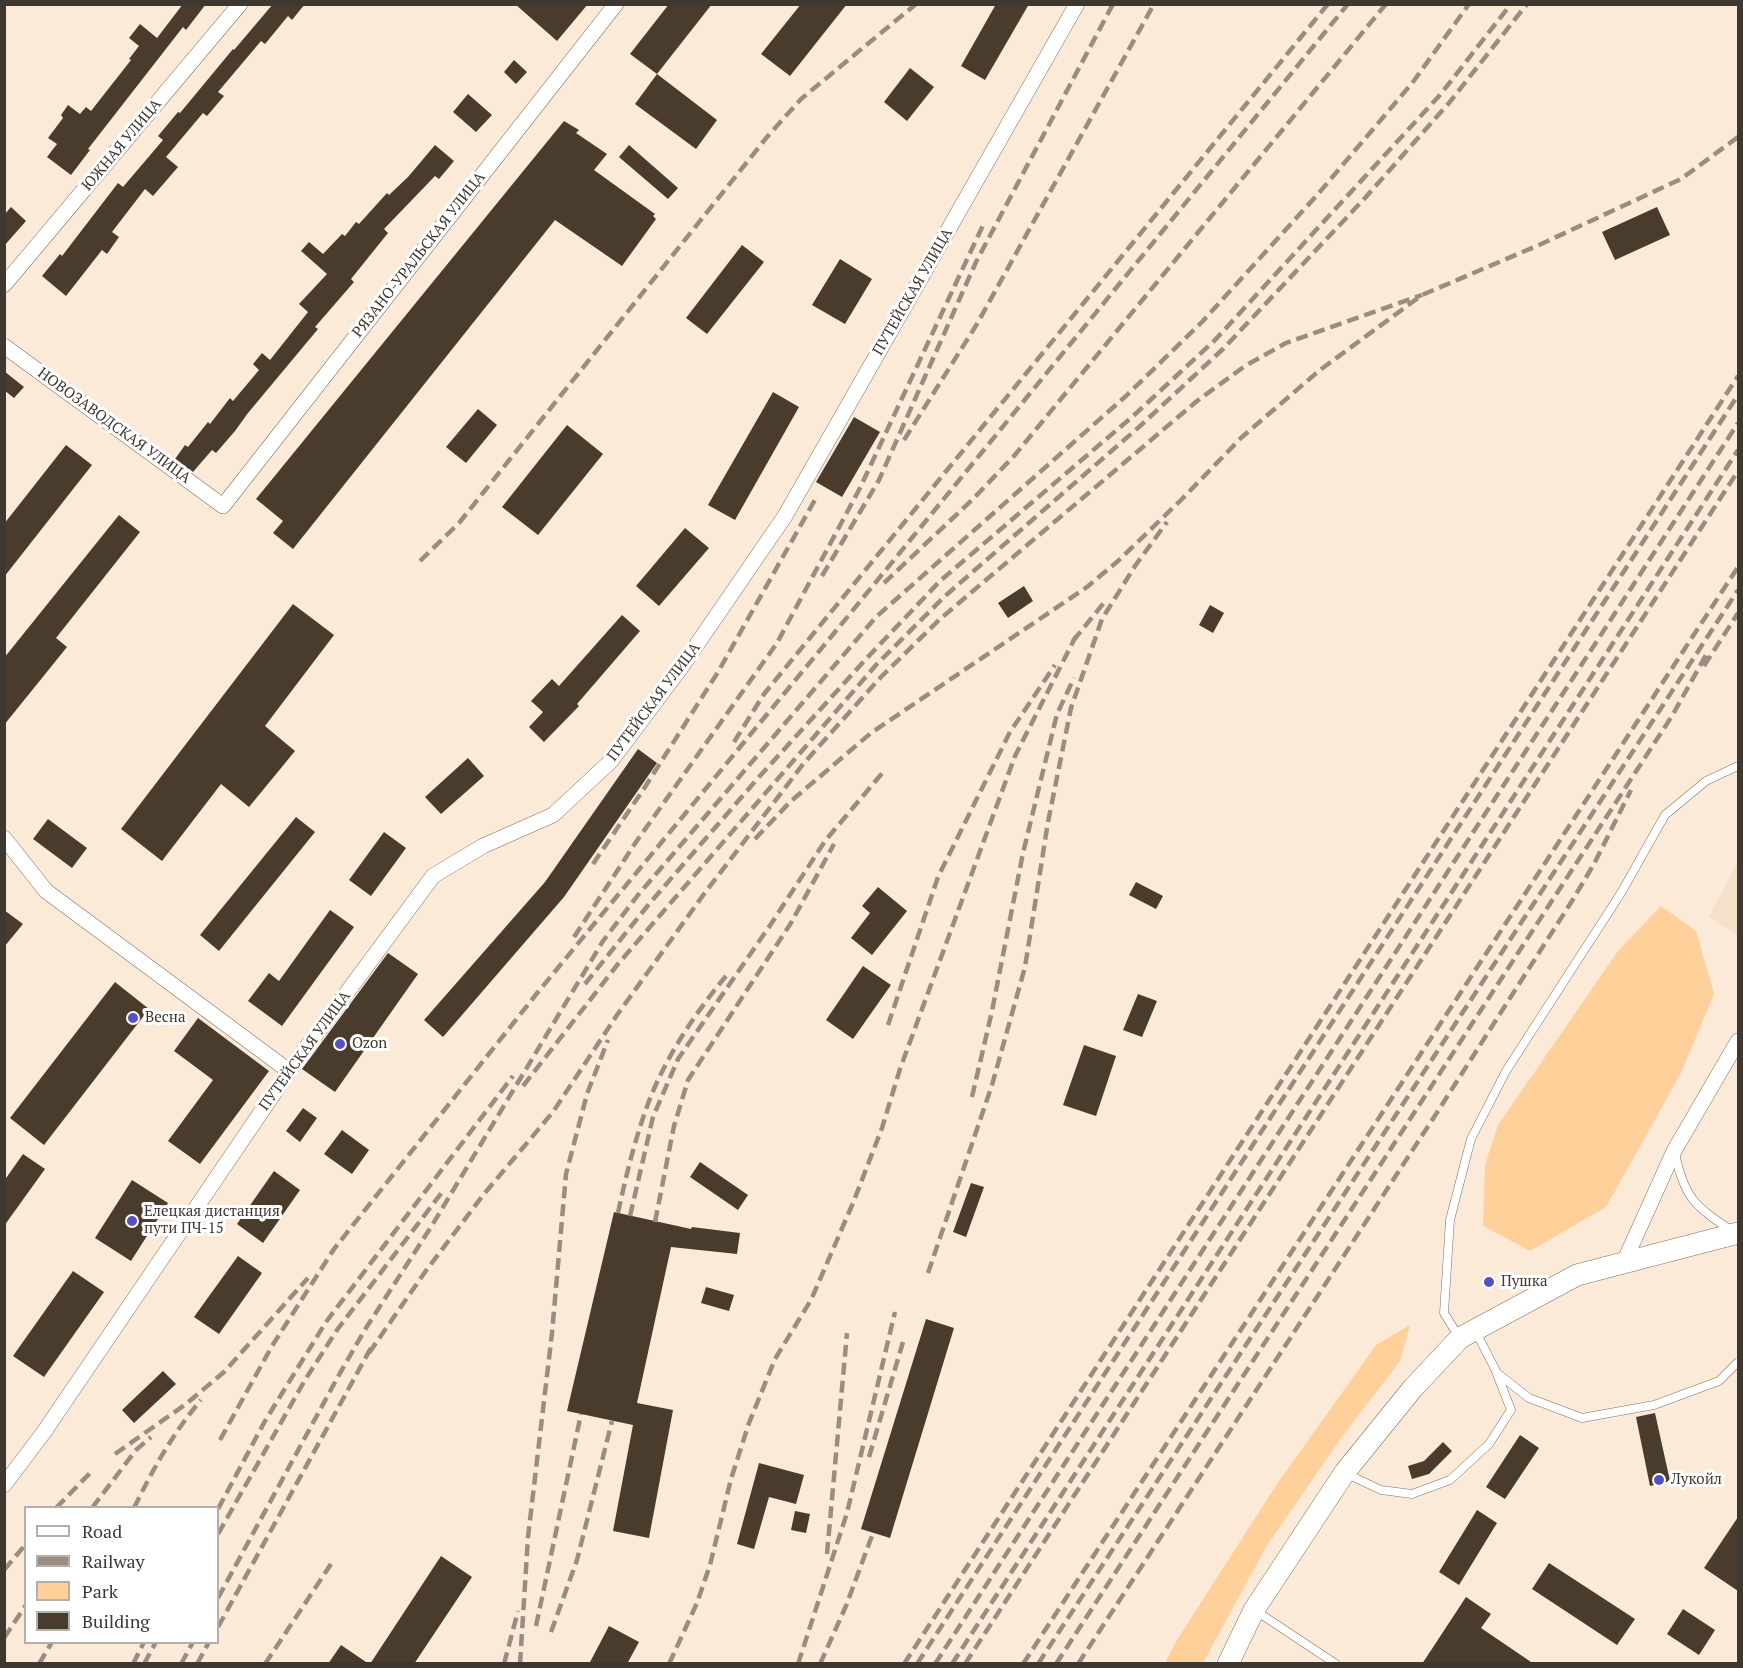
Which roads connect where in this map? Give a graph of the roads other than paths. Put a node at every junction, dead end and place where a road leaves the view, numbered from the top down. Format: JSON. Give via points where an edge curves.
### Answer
{"nodes":[{"id":1,"x":240,"y":4,"type":"edge"},
{"id":2,"x":616,"y":4,"type":"edge"},
{"id":3,"x":1077,"y":4,"type":"edge"},
{"id":4,"x":4,"y":285,"type":"edge"},
{"id":5,"x":4,"y":346,"type":"edge"},
{"id":6,"x":223,"y":506,"type":"joint"},
{"id":7,"x":1738,"y":766,"type":"edge"},
{"id":8,"x":4,"y":838,"type":"edge"},
{"id":9,"x":1738,"y":1041,"type":"edge"},
{"id":10,"x":289,"y":1071,"type":"junction"},
{"id":11,"x":1674,"y":1150,"type":"junction"},
{"id":12,"x":1737,"y":1233,"type":"edge"},
{"id":13,"x":1624,"y":1262,"type":"junction"},
{"id":14,"x":1467,"y":1334,"type":"junction"},
{"id":15,"x":1738,"y":1362,"type":"edge"},
{"id":16,"x":1497,"y":1373,"type":"junction"},
{"id":17,"x":1345,"y":1472,"type":"junction"},
{"id":18,"x":4,"y":1485,"type":"edge"},
{"id":19,"x":1254,"y":1610,"type":"junction"},
{"id":20,"x":1228,"y":1664,"type":"edge"},
{"id":21,"x":1336,"y":1664,"type":"edge"}],
"edges":[{"from":1,"to":4,"type":"street","name":"ЮЖНАЯ УЛИЦА"},
{"from":2,"to":6,"type":"street","name":"РЯЗАНО-УРАЛЬСКАЯ УЛИЦА"},
{"from":3,"to":10,"type":"street","name":"ПУТЕЙСКАЯ УЛИЦА","via":[[785,516],[680,669],[611,761],[553,815],[483,846],[433,876]]},
{"from":5,"to":6,"type":"street","name":"НОВОЗАВОДСКАЯ УЛИЦА"},
{"from":7,"to":14,"type":"lane","via":[[1706,781],[1665,814],[1621,893],[1506,1071],[1471,1139],[1450,1221],[1444,1313]]},
{"from":8,"to":10,"type":"street","via":[[46,891]]},
{"from":9,"to":11,"type":"street"},
{"from":10,"to":18,"type":"street","name":"ПУТЕЙСКАЯ УЛИЦА","via":[[64,1404]]},
{"from":11,"to":12,"type":"lane","via":[[1680,1180],[1690,1197],[1707,1215]]},
{"from":11,"to":13,"type":"street"},
{"from":12,"to":13,"type":"main road"},
{"from":13,"to":14,"type":"main road","via":[[1577,1275]]},
{"from":14,"to":16,"type":"lane"},
{"from":14,"to":17,"type":"main road","via":[[1413,1388]]},
{"from":15,"to":16,"type":"lane","via":[[1719,1381],[1654,1405],[1582,1418],[1529,1398]]},
{"from":16,"to":17,"type":"lane","via":[[1511,1410],[1489,1444],[1450,1480],[1412,1494],[1381,1490]]},
{"from":17,"to":19,"type":"main road"},
{"from":19,"to":20,"type":"main road"},
{"from":19,"to":21,"type":"lane"}]}
